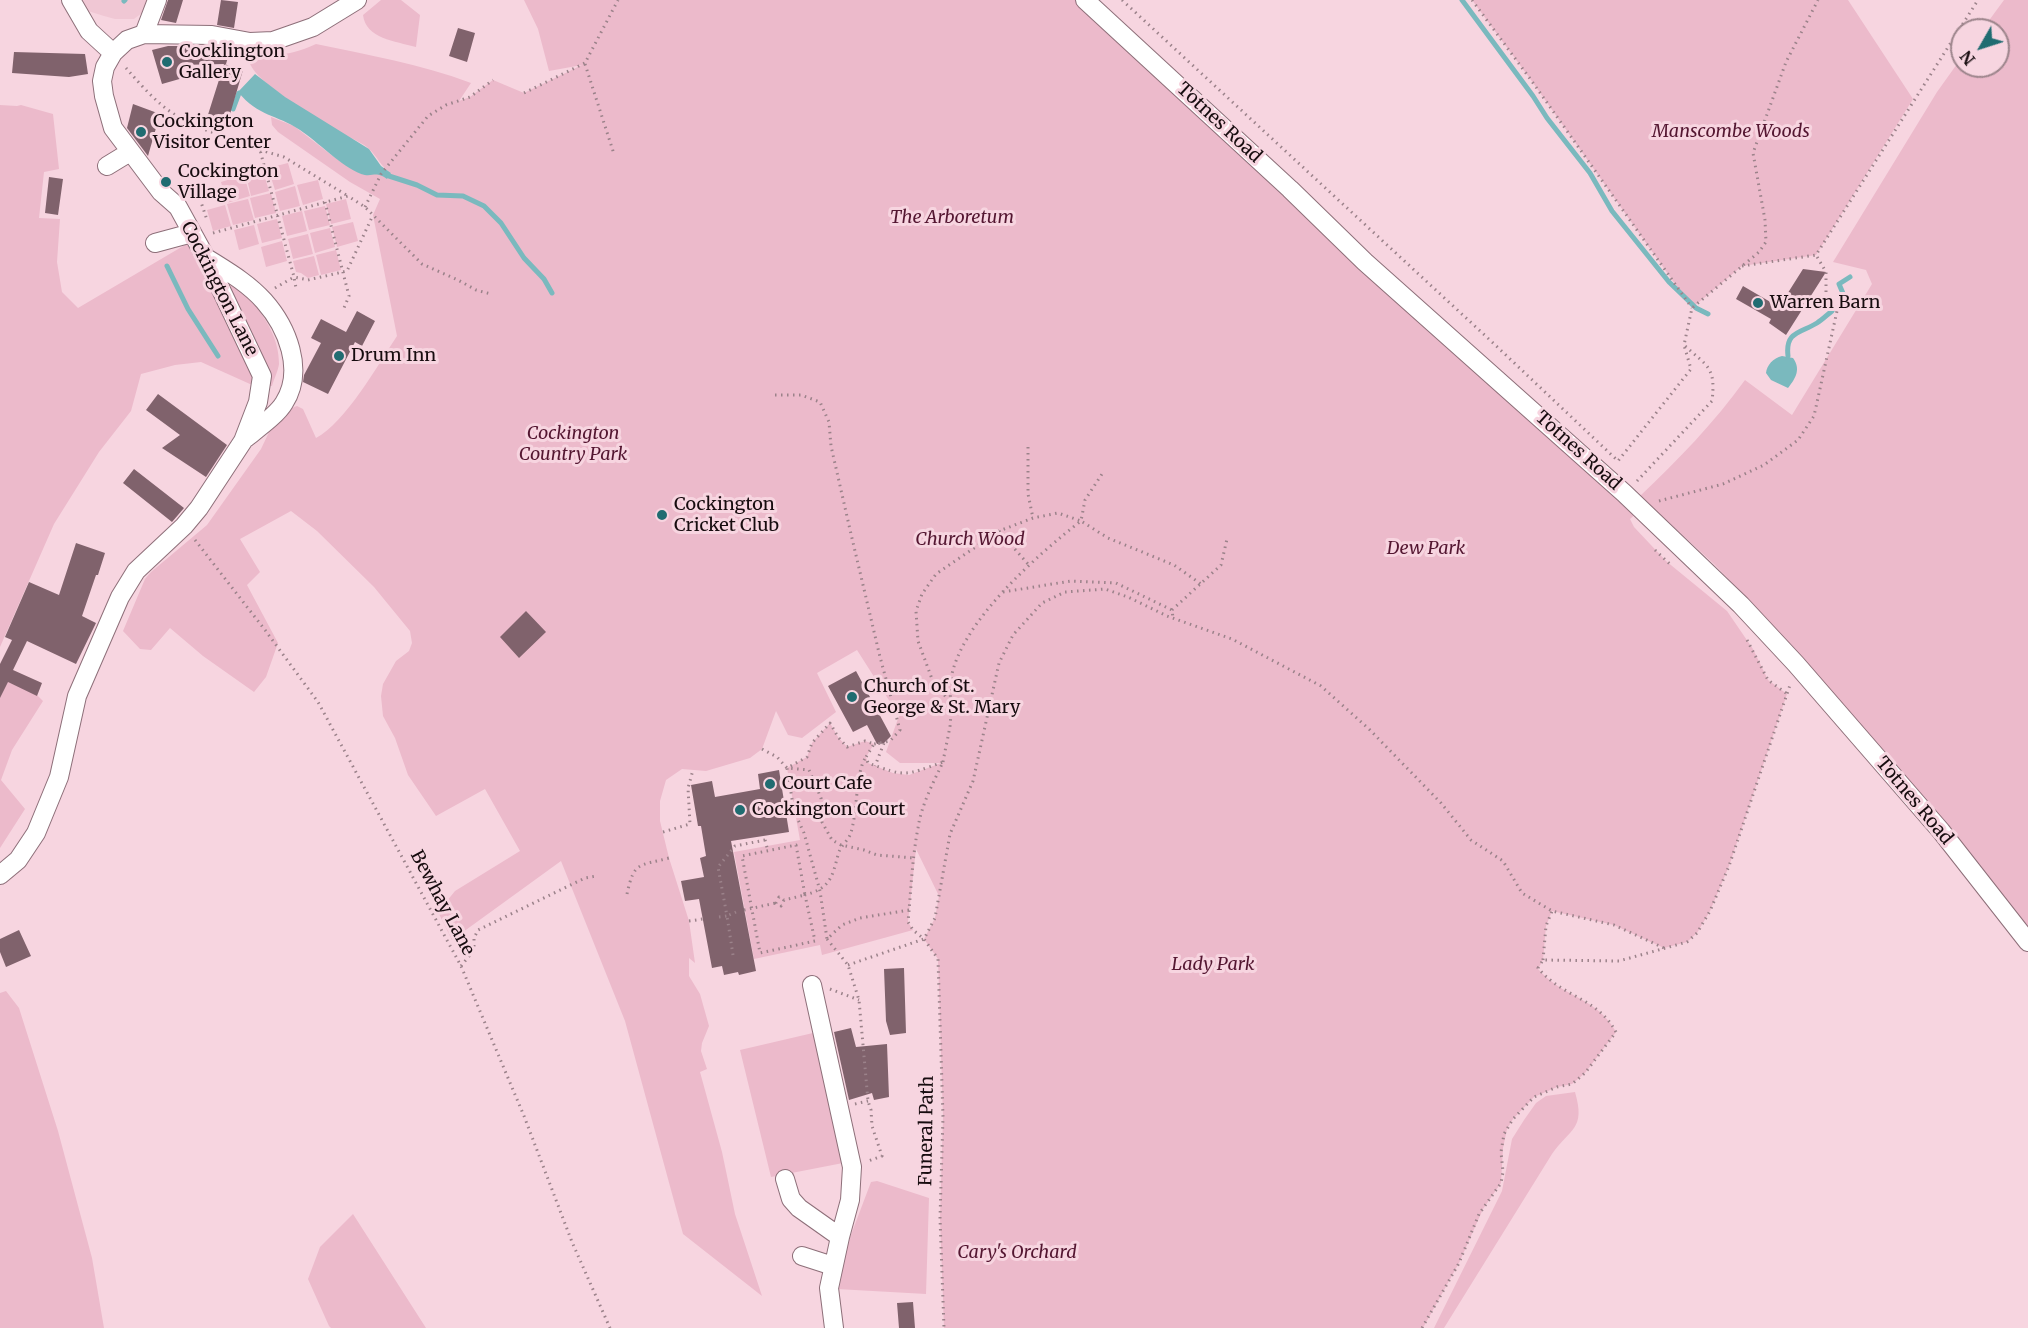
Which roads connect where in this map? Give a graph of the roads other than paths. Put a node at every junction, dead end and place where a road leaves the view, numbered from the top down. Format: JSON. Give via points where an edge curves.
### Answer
{"nodes":[{"id":1,"x":71,"y":0,"type":"edge"},
{"id":2,"x":157,"y":0,"type":"edge"},
{"id":3,"x":357,"y":0,"type":"edge"},
{"id":4,"x":1085,"y":0,"type":"edge"},
{"id":5,"x":144,"y":34,"type":"junction"},
{"id":6,"x":112,"y":53,"type":"junction"},
{"id":7,"x":130,"y":152,"type":"junction"},
{"id":8,"x":107,"y":166,"type":"dead end"},
{"id":9,"x":192,"y":233,"type":"junction"},
{"id":10,"x":155,"y":243,"type":"dead end"},
{"id":11,"x":206,"y":258,"type":"junction"},
{"id":12,"x":243,"y":441,"type":"junction"},
{"id":13,"x":0,"y":875,"type":"edge"},
{"id":14,"x":2028,"y":942,"type":"edge"},
{"id":15,"x":812,"y":985,"type":"road end"},
{"id":16,"x":785,"y":1179,"type":"dead end"},
{"id":17,"x":840,"y":1237,"type":"junction"},
{"id":18,"x":802,"y":1256,"type":"dead end"},
{"id":19,"x":833,"y":1266,"type":"junction"},
{"id":20,"x":834,"y":1328,"type":"edge"}],
"edges":[{"from":1,"to":6,"type":"street","via":[[89,31]]},
{"from":2,"to":5,"type":"street"},
{"from":3,"to":5,"type":"street","via":[[313,27],[273,41]]},
{"from":4,"to":14,"type":"street","name":"Totnes Road","via":[[1365,262],[1624,493],[1741,605],[1941,831]]},
{"from":5,"to":6,"type":"street","via":[[127,40]]},
{"from":6,"to":7,"type":"street","name":"Cockington Lane","via":[[102,81],[104,96],[113,128]]},
{"from":7,"to":8,"type":"street"},
{"from":7,"to":9,"type":"street","name":"Cockington Lane","via":[[178,207]]},
{"from":9,"to":10,"type":"street"},
{"from":9,"to":11,"type":"street","name":"Cockington Lane"},
{"from":11,"to":12,"type":"street","name":"Cockington Lane","via":[[262,376],[258,402]]},
{"from":11,"to":12,"type":"street","via":[[245,283],[264,301],[285,333],[294,361],[284,405]]},
{"from":12,"to":13,"type":"street","name":"Cockington Lane","via":[[199,508],[136,571],[120,597],[77,696],[59,777],[36,833],[18,860]]},
{"from":15,"to":17,"type":"street","via":[[852,1167],[850,1200]]},
{"from":16,"to":17,"type":"street","via":[[791,1199],[799,1208]]},
{"from":17,"to":19,"type":"street"},
{"from":18,"to":19,"type":"street"},
{"from":19,"to":20,"type":"street","via":[[829,1288]]}]}
